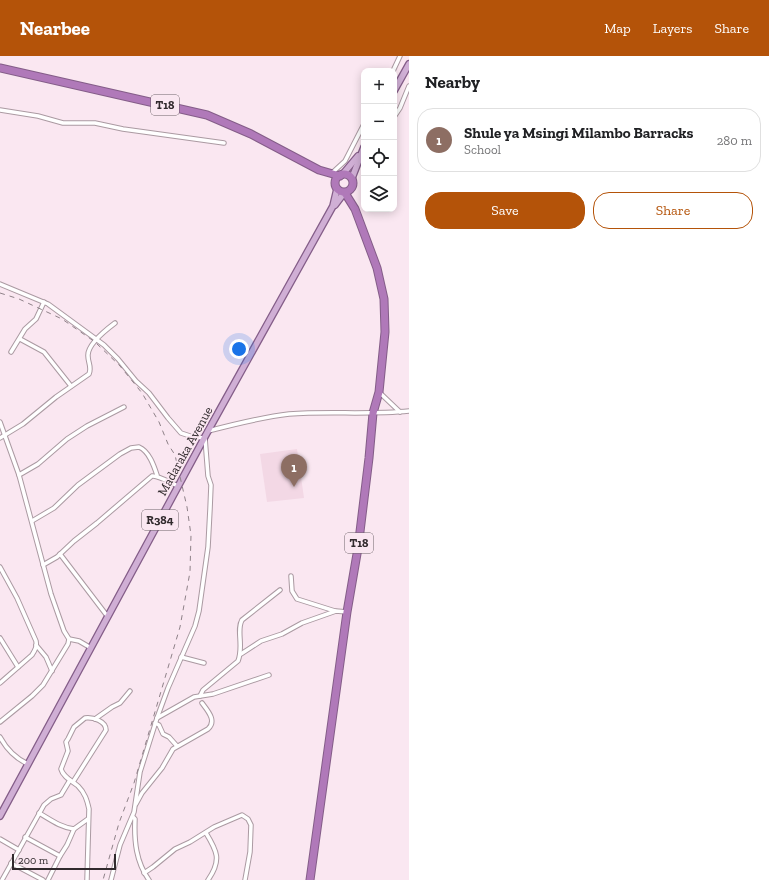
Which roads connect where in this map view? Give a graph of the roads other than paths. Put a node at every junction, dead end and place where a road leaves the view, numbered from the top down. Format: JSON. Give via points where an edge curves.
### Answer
{"nodes":[{"id":1,"x":400,"y":56,"type":"edge"},
{"id":2,"x":409,"y":64,"type":"edge"},
{"id":3,"x":0,"y":68,"type":"edge"},
{"id":4,"x":394,"y":68,"type":"edge"},
{"id":5,"x":397,"y":86,"type":"edge"},
{"id":6,"x":409,"y":86,"type":"edge"},
{"id":7,"x":0,"y":110,"type":"edge"},
{"id":8,"x":397,"y":112,"type":"edge"},
{"id":9,"x":361,"y":130,"type":"edge"},
{"id":10,"x":224,"y":143,"type":"dead end"},
{"id":11,"x":361,"y":155,"type":"edge"},
{"id":12,"x":361,"y":156,"type":"edge"},
{"id":13,"x":319,"y":170,"type":"junction"},
{"id":14,"x":331,"y":174,"type":"junction"},
{"id":15,"x":341,"y":175,"type":"junction"},
{"id":16,"x":352,"y":178,"type":"junction"},
{"id":17,"x":353,"y":187,"type":"junction"},
{"id":18,"x":341,"y":191,"type":"junction"},
{"id":19,"x":355,"y":209,"type":"junction"},
{"id":20,"x":0,"y":284,"type":"edge"},
{"id":21,"x":44,"y":302,"type":"junction"},
{"id":22,"x":115,"y":323,"type":"dead end"},
{"id":23,"x":20,"y":339,"type":"junction"},
{"id":24,"x":96,"y":340,"type":"junction"},
{"id":25,"x":11,"y":352,"type":"dead end"},
{"id":26,"x":71,"y":386,"type":"junction"},
{"id":27,"x":379,"y":392,"type":"junction"},
{"id":28,"x":124,"y":407,"type":"dead end"},
{"id":29,"x":409,"y":411,"type":"edge"},
{"id":30,"x":400,"y":412,"type":"junction"},
{"id":31,"x":373,"y":413,"type":"junction"},
{"id":32,"x":0,"y":422,"type":"edge"},
{"id":33,"x":208,"y":431,"type":"junction"},
{"id":34,"x":2,"y":437,"type":"edge"},
{"id":35,"x":205,"y":438,"type":"junction"},
{"id":36,"x":18,"y":475,"type":"junction"},
{"id":37,"x":157,"y":476,"type":"junction"},
{"id":38,"x":178,"y":486,"type":"junction"},
{"id":39,"x":32,"y":521,"type":"junction"},
{"id":40,"x":60,"y":554,"type":"junction"},
{"id":41,"x":43,"y":565,"type":"junction"},
{"id":42,"x":0,"y":567,"type":"edge"},
{"id":43,"x":291,"y":576,"type":"dead end"},
{"id":44,"x":280,"y":590,"type":"dead end"},
{"id":45,"x":336,"y":611,"type":"junction"},
{"id":46,"x":346,"y":612,"type":"junction"},
{"id":47,"x":108,"y":617,"type":"junction"},
{"id":48,"x":0,"y":638,"type":"edge"},
{"id":49,"x":69,"y":639,"type":"junction"},
{"id":50,"x":36,"y":645,"type":"junction"},
{"id":51,"x":92,"y":648,"type":"junction"},
{"id":52,"x":240,"y":654,"type":"junction"},
{"id":53,"x":182,"y":657,"type":"junction"},
{"id":54,"x":204,"y":663,"type":"dead end"},
{"id":55,"x":18,"y":668,"type":"junction"},
{"id":56,"x":52,"y":671,"type":"junction"},
{"id":57,"x":269,"y":676,"type":"dead end"},
{"id":58,"x":0,"y":683,"type":"edge"},
{"id":59,"x":130,"y":691,"type":"dead end"},
{"id":60,"x":200,"y":696,"type":"junction"},
{"id":61,"x":202,"y":703,"type":"dead end"},
{"id":62,"x":157,"y":718,"type":"junction"},
{"id":63,"x":95,"y":719,"type":"junction"},
{"id":64,"x":0,"y":722,"type":"edge"},
{"id":65,"x":155,"y":723,"type":"junction"},
{"id":66,"x":0,"y":737,"type":"edge"},
{"id":67,"x":177,"y":746,"type":"junction"},
{"id":68,"x":28,"y":764,"type":"junction"},
{"id":69,"x":71,"y":781,"type":"junction"},
{"id":70,"x":136,"y":804,"type":"junction"},
{"id":71,"x":39,"y":813,"type":"junction"},
{"id":72,"x":0,"y":816,"type":"edge"},
{"id":73,"x":133,"y":817,"type":"junction"},
{"id":74,"x":88,"y":819,"type":"junction"},
{"id":75,"x":74,"y":829,"type":"junction"},
{"id":76,"x":206,"y":833,"type":"junction"},
{"id":77,"x":25,"y":837,"type":"junction"},
{"id":78,"x":0,"y":839,"type":"edge"},
{"id":79,"x":19,"y":850,"type":"junction"},
{"id":80,"x":60,"y":856,"type":"junction"},
{"id":81,"x":11,"y":863,"type":"junction"},
{"id":82,"x":144,"y":873,"type":"junction"},
{"id":83,"x":2,"y":880,"type":"edge"},
{"id":84,"x":43,"y":880,"type":"edge"},
{"id":85,"x":48,"y":880,"type":"edge"},
{"id":86,"x":87,"y":880,"type":"edge"},
{"id":87,"x":111,"y":880,"type":"edge"},
{"id":88,"x":149,"y":880,"type":"edge"},
{"id":89,"x":208,"y":880,"type":"edge"},
{"id":90,"x":245,"y":880,"type":"edge"},
{"id":91,"x":310,"y":880,"type":"edge"}],
"edges":[{"from":1,"to":4,"type":"street"},
{"from":2,"to":5,"type":"main road"},
{"from":3,"to":13,"type":"highway","number":"T18","via":[[207,115],[251,134]]},
{"from":6,"to":8,"type":"street"},
{"from":7,"to":10,"type":"street","via":[[63,123],[95,123]]},
{"from":9,"to":14,"type":"street","via":[[345,161]]},
{"from":11,"to":15,"type":"main road"},
{"from":12,"to":16,"type":"main road"},
{"from":13,"to":14,"type":"highway","number":"T18"},
{"from":13,"to":18,"type":"highway","number":"T18"},
{"from":14,"to":15,"type":"highway","number":"T18"},
{"from":15,"to":16,"type":"highway","number":"T18"},
{"from":15,"to":18,"type":"highway","via":[[335,182]]},
{"from":16,"to":17,"type":"highway","number":"T18"},
{"from":17,"to":18,"type":"highway","via":[[351,190]]},
{"from":17,"to":19,"type":"highway","number":"T18"},
{"from":18,"to":19,"type":"highway","number":"T18"},
{"from":18,"to":33,"type":"main road","name":"Madaraka Avenue","number":"R384"},
{"from":19,"to":27,"type":"highway","number":"T18","via":[[377,268],[384,299],[385,332]]},
{"from":20,"to":21,"type":"street"},
{"from":21,"to":23,"type":"street","via":[[36,319],[25,329]]},
{"from":21,"to":24,"type":"street"},
{"from":22,"to":24,"type":"street","via":[[104,330]]},
{"from":23,"to":25,"type":"street"},
{"from":23,"to":26,"type":"street","via":[[44,352]]},
{"from":24,"to":26,"type":"street","via":[[88,353],[90,374]]},
{"from":24,"to":35,"type":"street","via":[[118,359],[181,433]]},
{"from":26,"to":34,"type":"street","via":[[24,424]]},
{"from":27,"to":30,"type":"street"},
{"from":27,"to":31,"type":"highway","number":"T18"},
{"from":28,"to":36,"type":"street","via":[[67,438],[38,464]]},
{"from":29,"to":30,"type":"street"},
{"from":30,"to":31,"type":"street"},
{"from":31,"to":33,"type":"street","via":[[290,414]]},
{"from":31,"to":46,"type":"highway","number":"T18","via":[[358,548]]},
{"from":32,"to":34,"type":"street"},
{"from":33,"to":35,"type":"main road","name":"Madaraka Avenue","number":"R384"},
{"from":34,"to":36,"type":"street"},
{"from":35,"to":38,"type":"main road","name":"Madaraka Avenue","number":"R384"},
{"from":35,"to":53,"type":"street","via":[[211,485],[208,547],[198,616]]},
{"from":36,"to":39,"type":"street"},
{"from":37,"to":38,"type":"street"},
{"from":37,"to":39,"type":"street","via":[[145,451],[139,447],[131,448],[86,478],[54,508]]},
{"from":37,"to":40,"type":"street","via":[[150,477]]},
{"from":38,"to":47,"type":"main road","name":"Madaraka Avenue","number":"R384"},
{"from":39,"to":41,"type":"street"},
{"from":40,"to":41,"type":"street"},
{"from":40,"to":47,"type":"street"},
{"from":41,"to":49,"type":"street","via":[[58,615]]},
{"from":42,"to":50,"type":"street"},
{"from":43,"to":45,"type":"street","via":[[292,591],[296,600]]},
{"from":44,"to":52,"type":"street","via":[[242,620],[239,628]]},
{"from":45,"to":46,"type":"street"},
{"from":45,"to":52,"type":"street","via":[[266,639]]},
{"from":46,"to":91,"type":"highway","number":"T18"},
{"from":47,"to":51,"type":"main road","name":"Madaraka Avenue","number":"R384"},
{"from":48,"to":55,"type":"street"},
{"from":49,"to":51,"type":"street"},
{"from":49,"to":56,"type":"street"},
{"from":50,"to":55,"type":"street","via":[[32,655]]},
{"from":50,"to":56,"type":"street","via":[[46,657]]},
{"from":51,"to":68,"type":"main road","name":"Madaraka Avenue","number":"R384"},
{"from":52,"to":60,"type":"street","via":[[238,661],[203,690]]},
{"from":53,"to":54,"type":"street"},
{"from":53,"to":62,"type":"street"},
{"from":55,"to":58,"type":"street"},
{"from":56,"to":64,"type":"street","via":[[35,693]]},
{"from":57,"to":60,"type":"street"},
{"from":59,"to":63,"type":"street","via":[[120,703]]},
{"from":60,"to":62,"type":"street"},
{"from":61,"to":67,"type":"street","via":[[212,719],[211,726]]},
{"from":62,"to":65,"type":"street"},
{"from":63,"to":69,"type":"street","via":[[103,723],[106,730]]},
{"from":63,"to":69,"type":"street","via":[[82,719],[66,742],[68,751],[60,769]]},
{"from":65,"to":67,"type":"street"},
{"from":65,"to":70,"type":"street","via":[[140,772]]},
{"from":66,"to":68,"type":"street","via":[[13,755]]},
{"from":67,"to":70,"type":"street","via":[[170,752],[162,768]]},
{"from":68,"to":72,"type":"main road","name":"Madaraka Avenue","number":"R384"},
{"from":69,"to":71,"type":"street","via":[[61,795],[46,802]]},
{"from":69,"to":74,"type":"street","via":[[86,796]]},
{"from":70,"to":73,"type":"street"},
{"from":71,"to":75,"type":"street","via":[[63,827]]},
{"from":71,"to":77,"type":"street"},
{"from":73,"to":82,"type":"street","via":[[134,840]]},
{"from":73,"to":87,"type":"street","via":[[120,845]]},
{"from":74,"to":75,"type":"street"},
{"from":74,"to":86,"type":"street"},
{"from":75,"to":80,"type":"street"},
{"from":76,"to":82,"type":"street","via":[[175,849]]},
{"from":76,"to":89,"type":"street","via":[[216,853],[215,864]]},
{"from":76,"to":90,"type":"street","via":[[240,815],[249,820],[250,852]]},
{"from":77,"to":79,"type":"street"},
{"from":77,"to":80,"type":"street"},
{"from":78,"to":79,"type":"street"},
{"from":79,"to":81,"type":"street"},
{"from":80,"to":85,"type":"street"},
{"from":81,"to":83,"type":"street"},
{"from":81,"to":84,"type":"street"},
{"from":82,"to":88,"type":"street"}]}
